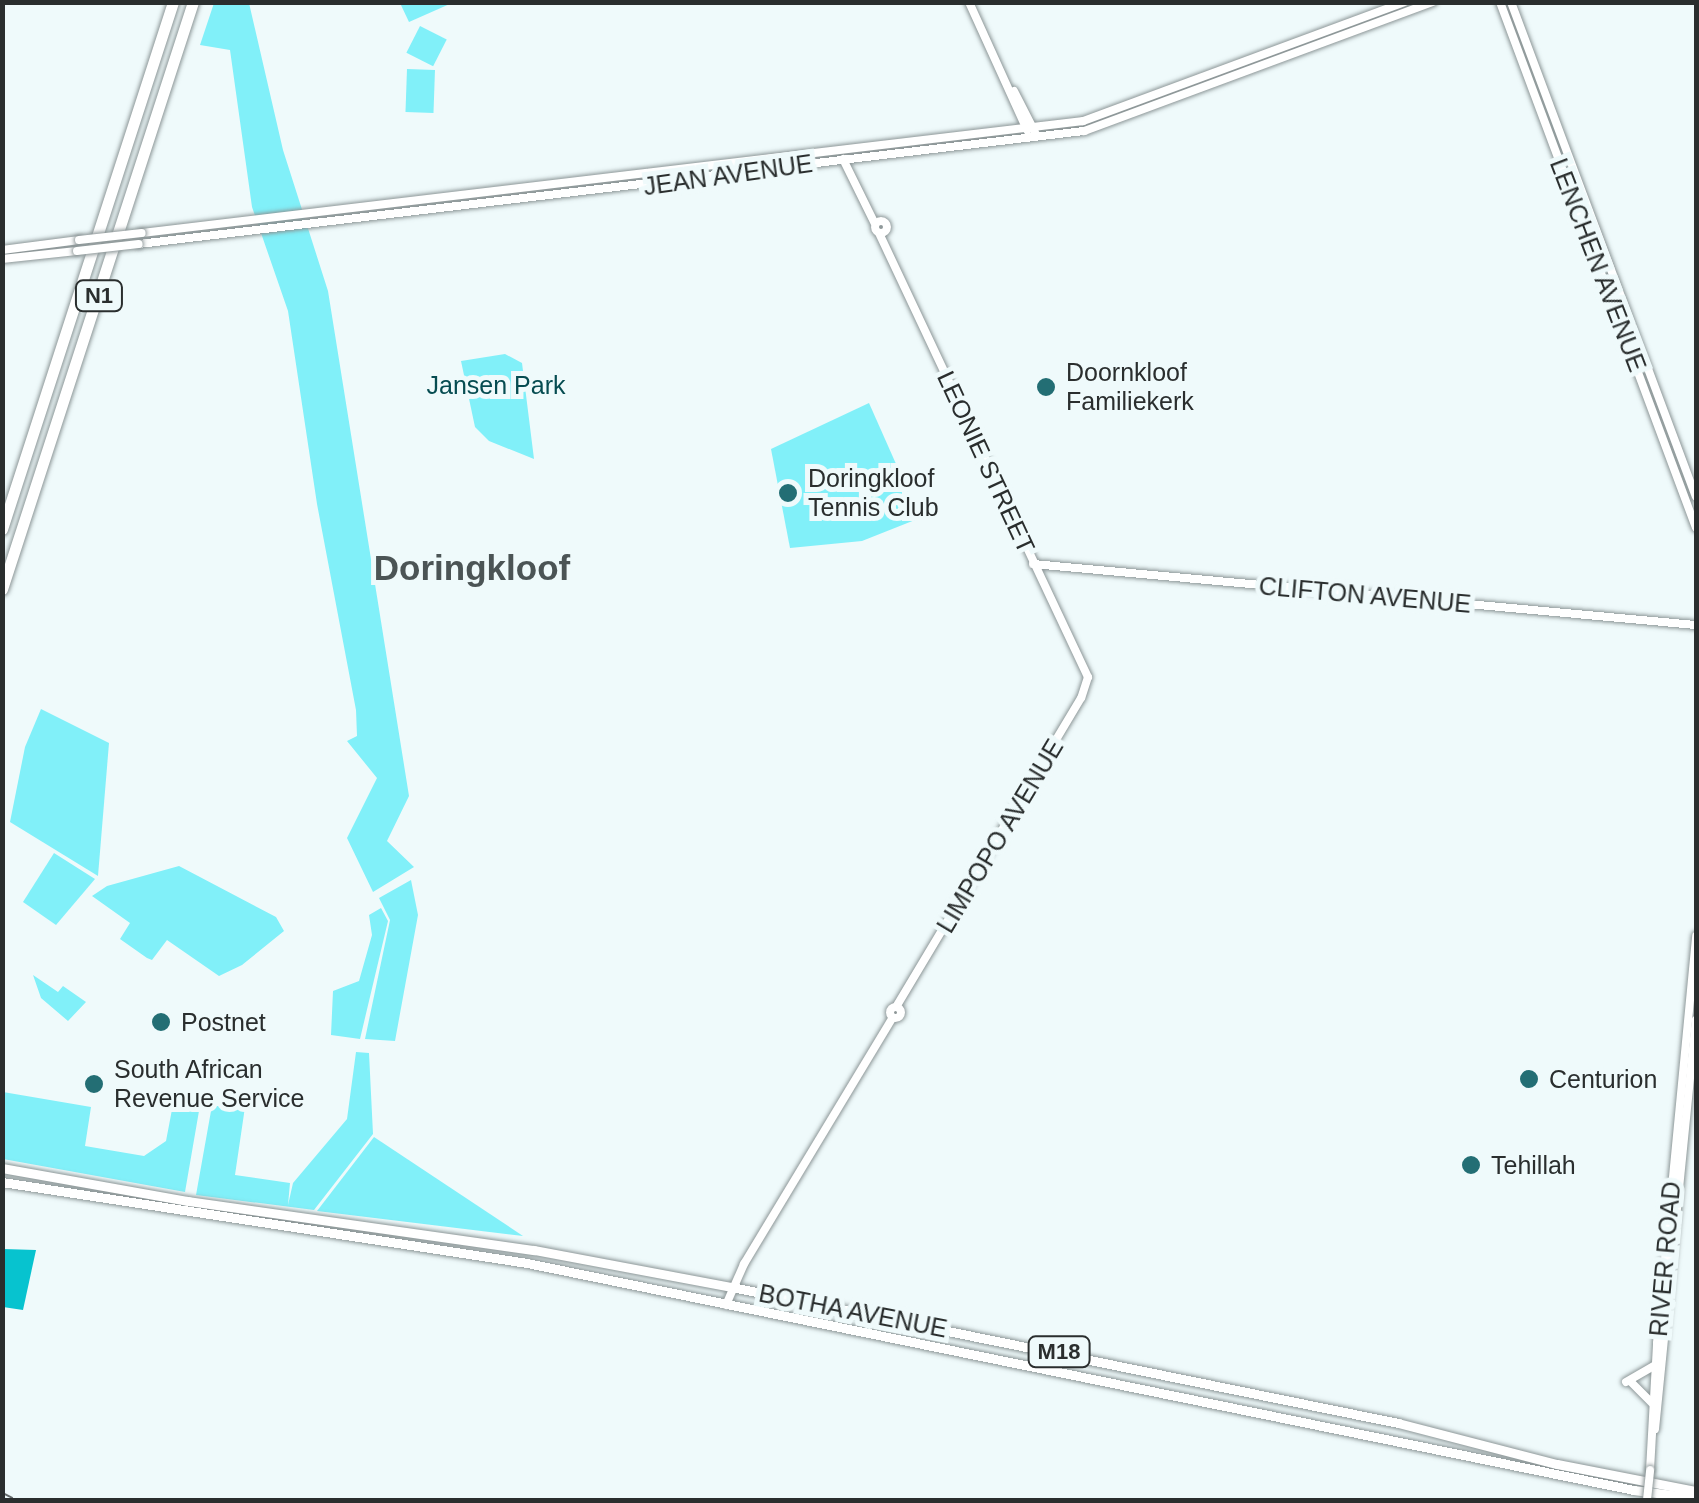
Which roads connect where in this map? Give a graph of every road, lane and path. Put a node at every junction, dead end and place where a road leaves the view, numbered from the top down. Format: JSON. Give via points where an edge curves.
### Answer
{"nodes":[{"id":1,"x":173,"y":2,"type":"edge"},
{"id":2,"x":194,"y":2,"type":"edge"},
{"id":3,"x":969,"y":2,"type":"edge"},
{"id":4,"x":1404,"y":2,"type":"edge"},
{"id":5,"x":1423,"y":2,"type":"edge"},
{"id":6,"x":1433,"y":2,"type":"edge"},
{"id":7,"x":1500,"y":2,"type":"edge"},
{"id":8,"x":1510,"y":2,"type":"edge"},
{"id":9,"x":1144,"y":106,"type":"junction"},
{"id":10,"x":1029,"y":129,"type":"junction"},
{"id":11,"x":1034,"y":138,"type":"junction"},
{"id":12,"x":841,"y":155,"type":"junction"},
{"id":13,"x":713,"y":167,"type":"junction"},
{"id":14,"x":756,"y":172,"type":"junction"},
{"id":15,"x":459,"y":198,"type":"junction"},
{"id":16,"x":504,"y":204,"type":"junction"},
{"id":17,"x":317,"y":214,"type":"junction"},
{"id":18,"x":363,"y":220,"type":"junction"},
{"id":19,"x":2,"y":250,"type":"edge"},
{"id":20,"x":2,"y":258,"type":"edge"},
{"id":21,"x":1696,"y":496,"type":"edge"},
{"id":22,"x":1696,"y":528,"type":"edge"},
{"id":23,"x":2,"y":529,"type":"edge"},
{"id":24,"x":1033,"y":564,"type":"junction"},
{"id":25,"x":1051,"y":564,"type":"junction"},
{"id":26,"x":1042,"y":582,"type":"junction"},
{"id":27,"x":2,"y":589,"type":"edge"},
{"id":28,"x":1696,"y":625,"type":"edge"},
{"id":29,"x":1088,"y":674,"type":"joint"},
{"id":30,"x":1696,"y":936,"type":"edge"},
{"id":31,"x":1696,"y":1020,"type":"edge"},
{"id":32,"x":2,"y":1168,"type":"edge"},
{"id":33,"x":2,"y":1182,"type":"edge"},
{"id":34,"x":732,"y":1287,"type":"junction"},
{"id":35,"x":726,"y":1305,"type":"junction"},
{"id":36,"x":1655,"y":1365,"type":"junction"},
{"id":37,"x":1652,"y":1404,"type":"junction"},
{"id":38,"x":1650,"y":1466,"type":"junction"},
{"id":39,"x":1696,"y":1495,"type":"edge"},
{"id":40,"x":1647,"y":1500,"type":"edge"}],
"edges":[{"from":1,"to":23,"type":"highway","number":"N1"},
{"from":2,"to":27,"type":"highway","number":"N1"},
{"from":3,"to":10,"type":"main road"},
{"from":4,"to":5,"type":"main road"},
{"from":4,"to":9,"type":"main road","name":"JEAN AVENUE"},
{"from":6,"to":9,"type":"main road","name":"JEAN AVENUE"},
{"from":7,"to":22,"type":"main road","name":"LENCHEN AVENUE"},
{"from":8,"to":21,"type":"main road","name":"LENCHEN AVENUE"},
{"from":9,"to":10,"type":"main road","name":"JEAN AVENUE"},
{"from":9,"to":11,"type":"main road","name":"JEAN AVENUE","via":[[1092,129]]},
{"from":10,"to":11,"type":"main road"},
{"from":10,"to":12,"type":"main road","name":"JEAN AVENUE"},
{"from":11,"to":12,"type":"main road","name":"JEAN AVENUE"},
{"from":12,"to":13,"type":"main road","name":"JEAN AVENUE"},
{"from":12,"to":14,"type":"main road","name":"JEAN AVENUE"},
{"from":12,"to":24,"type":"main road","name":"LEONIE STREET","via":[[881,227]]},
{"from":13,"to":14,"type":"main road"},
{"from":13,"to":15,"type":"main road","name":"JEAN AVENUE"},
{"from":14,"to":16,"type":"main road","name":"JEAN AVENUE"},
{"from":15,"to":16,"type":"main road","via":[[466,204]]},
{"from":15,"to":17,"type":"main road","name":"JEAN AVENUE"},
{"from":16,"to":18,"type":"main road","name":"JEAN AVENUE"},
{"from":17,"to":18,"type":"main road"},
{"from":17,"to":19,"type":"main road","name":"JEAN AVENUE","bridge":true},
{"from":18,"to":20,"type":"main road","name":"JEAN AVENUE","bridge":true},
{"from":24,"to":25,"type":"main road","name":"CLIFTON AVENUE"},
{"from":24,"to":26,"type":"main road","name":"LEONIE STREET"},
{"from":25,"to":26,"type":"main road"},
{"from":25,"to":28,"type":"main road","name":"CLIFTON AVENUE"},
{"from":26,"to":29,"type":"main road","name":"LEONIE STREET"},
{"from":29,"to":34,"type":"main road","name":"LIMPOPO AVENUE","via":[[1082,698]]},
{"from":30,"to":36,"type":"main road","name":"RIVER ROAD"},
{"from":31,"to":38,"type":"main road","name":"RIVER ROAD"},
{"from":32,"to":34,"type":"main road","name":"BOTHA AVENUE","number":"M18"},
{"from":33,"to":35,"type":"main road","name":"BOTHA AVENUE","number":"M18","via":[[491,1257]]},
{"from":34,"to":35,"type":"main road","name":"LIMPOPO AVENUE"},
{"from":34,"to":39,"type":"main road","name":"BOTHA AVENUE","number":"M18","via":[[1366,1416]]},
{"from":35,"to":39,"type":"main road","name":"BOTHA AVENUE","number":"M18","via":[[1634,1490]]},
{"from":36,"to":37,"type":"main road","name":"RIVER ROAD"},
{"from":36,"to":37,"type":"main road","via":[[1628,1382]]},
{"from":37,"to":38,"type":"main road","name":"RIVER ROAD"},
{"from":38,"to":40,"type":"main road","name":"RIVER ROAD","bridge":true}]}
